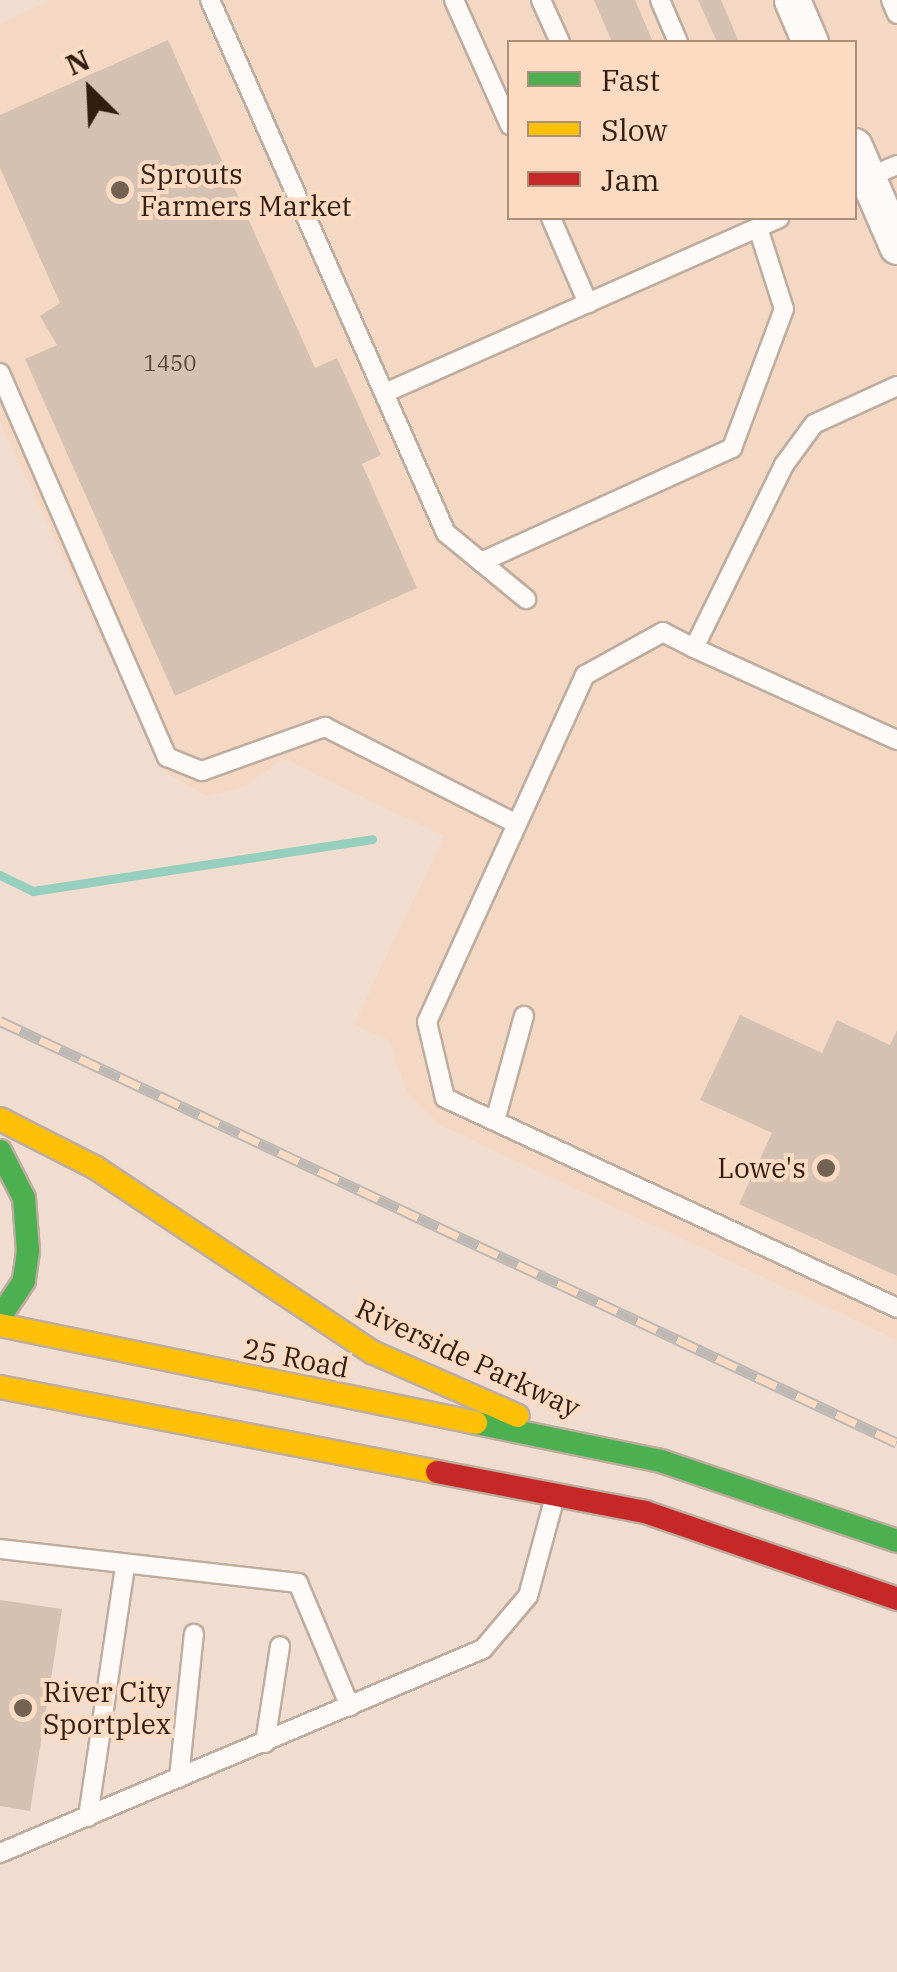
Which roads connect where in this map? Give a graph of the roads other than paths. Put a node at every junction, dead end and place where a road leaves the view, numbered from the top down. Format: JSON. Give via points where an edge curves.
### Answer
{"nodes":[{"id":1,"x":210,"y":0,"type":"edge"},
{"id":2,"x":454,"y":0,"type":"edge"},
{"id":3,"x":541,"y":0,"type":"edge"},
{"id":4,"x":660,"y":0,"type":"edge"},
{"id":5,"x":792,"y":0,"type":"edge"},
{"id":6,"x":891,"y":0,"type":"edge"},
{"id":7,"x":897,"y":14,"type":"edge"},
{"id":8,"x":559,"y":40,"type":"edge"},
{"id":9,"x":677,"y":40,"type":"edge"},
{"id":10,"x":809,"y":40,"type":"edge"},
{"id":11,"x":507,"y":118,"type":"edge"},
{"id":12,"x":868,"y":168,"type":"edge"},
{"id":13,"x":551,"y":220,"type":"edge"},
{"id":14,"x":774,"y":220,"type":"edge"},
{"id":15,"x":758,"y":228,"type":"junction"},
{"id":16,"x":897,"y":246,"type":"edge"},
{"id":17,"x":588,"y":303,"type":"junction"},
{"id":18,"x":0,"y":372,"type":"edge"},
{"id":19,"x":897,"y":386,"type":"edge"},
{"id":20,"x":388,"y":392,"type":"junction"},
{"id":21,"x":482,"y":562,"type":"junction"},
{"id":22,"x":526,"y":599,"type":"dead end"},
{"id":23,"x":694,"y":648,"type":"junction"},
{"id":24,"x":897,"y":740,"type":"edge"},
{"id":25,"x":517,"y":824,"type":"junction"},
{"id":26,"x":524,"y":1016,"type":"dead end"},
{"id":27,"x":0,"y":1119,"type":"edge"},
{"id":28,"x":495,"y":1121,"type":"junction"},
{"id":29,"x":0,"y":1152,"type":"edge"},
{"id":30,"x":25,"y":1216,"type":"junction"},
{"id":31,"x":0,"y":1243,"type":"edge"},
{"id":32,"x":897,"y":1308,"type":"edge"},
{"id":33,"x":0,"y":1317,"type":"edge"},
{"id":34,"x":0,"y":1325,"type":"edge"},
{"id":35,"x":0,"y":1387,"type":"edge"},
{"id":36,"x":0,"y":1406,"type":"edge"},
{"id":37,"x":190,"y":1422,"type":"junction"},
{"id":38,"x":568,"y":1469,"type":"junction"},
{"id":39,"x":897,"y":1541,"type":"edge"},
{"id":40,"x":0,"y":1550,"type":"edge"},
{"id":41,"x":125,"y":1566,"type":"junction"},
{"id":42,"x":897,"y":1599,"type":"edge"},
{"id":43,"x":194,"y":1634,"type":"dead end"},
{"id":44,"x":280,"y":1646,"type":"dead end"},
{"id":45,"x":350,"y":1707,"type":"junction"},
{"id":46,"x":265,"y":1742,"type":"junction"},
{"id":47,"x":179,"y":1778,"type":"junction"},
{"id":48,"x":88,"y":1817,"type":"junction"},
{"id":49,"x":0,"y":1853,"type":"edge"}],
"edges":[{"from":1,"to":20,"type":"lane","via":[[236,75]]},
{"from":2,"to":11,"type":"lane"},
{"from":3,"to":8,"type":"lane"},
{"from":4,"to":9,"type":"lane"},
{"from":5,"to":10,"type":"street"},
{"from":6,"to":7,"type":"lane"},
{"from":12,"to":16,"type":"street"},
{"from":13,"to":17,"type":"lane"},
{"from":14,"to":15,"type":"lane"},
{"from":15,"to":17,"type":"lane"},
{"from":15,"to":21,"type":"lane","via":[[784,309],[732,448]]},
{"from":17,"to":20,"type":"lane"},
{"from":18,"to":25,"type":"lane","via":[[167,757],[202,771],[325,727]]},
{"from":19,"to":23,"type":"lane","via":[[814,424],[784,465]]},
{"from":20,"to":21,"type":"lane","via":[[446,533]]},
{"from":21,"to":22,"type":"lane"},
{"from":23,"to":24,"type":"lane"},
{"from":23,"to":25,"type":"lane","via":[[663,632],[585,675]]},
{"from":25,"to":28,"type":"lane","via":[[426,1022],[445,1098]]},
{"from":26,"to":28,"type":"lane"},
{"from":27,"to":38,"type":"main road","name":"Riverside Parkway","via":[[96,1168],[372,1352]]},
{"from":28,"to":32,"type":"lane"},
{"from":29,"to":30,"type":"main road","via":[[16,1174]]},
{"from":30,"to":31,"type":"main road"},
{"from":30,"to":33,"type":"main road","via":[[24,1281]]},
{"from":34,"to":38,"type":"main road","name":"25 Road"},
{"from":35,"to":37,"type":"main road"},
{"from":36,"to":37,"type":"main road"},
{"from":37,"to":38,"type":"main road"},
{"from":38,"to":39,"type":"main road","name":"Riverside Parkway","via":[[735,1480]]},
{"from":38,"to":42,"type":"main road","name":"Riverside Parkway"},
{"from":38,"to":45,"type":"lane","via":[[528,1596],[501,1634]]},
{"from":40,"to":41,"type":"lane"},
{"from":41,"to":45,"type":"lane","via":[[298,1583]]},
{"from":41,"to":48,"type":"lane"},
{"from":43,"to":47,"type":"lane"},
{"from":44,"to":46,"type":"lane"},
{"from":45,"to":46,"type":"lane"},
{"from":46,"to":47,"type":"lane"},
{"from":47,"to":48,"type":"lane"},
{"from":48,"to":49,"type":"lane"}]}
